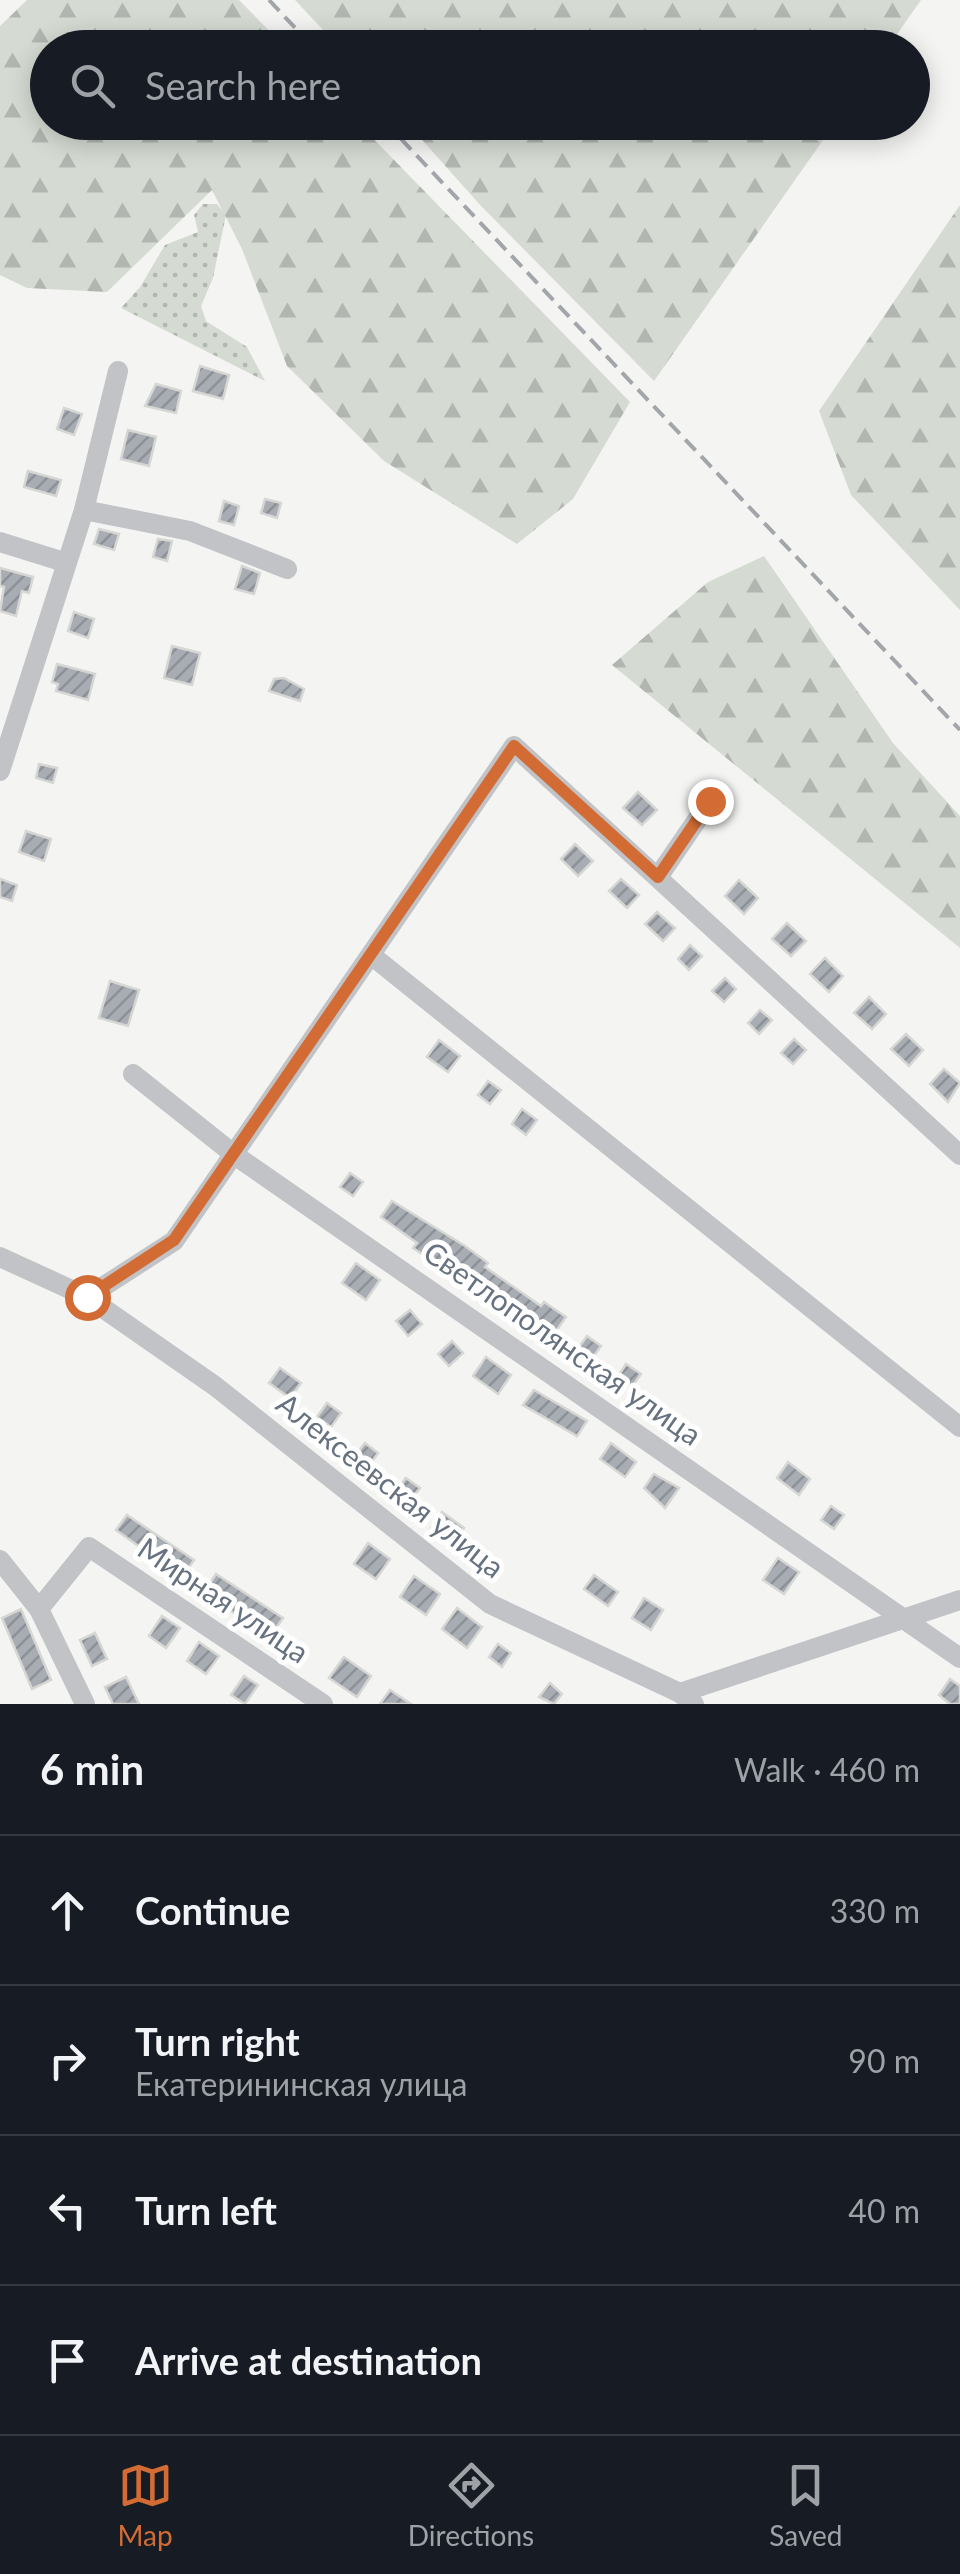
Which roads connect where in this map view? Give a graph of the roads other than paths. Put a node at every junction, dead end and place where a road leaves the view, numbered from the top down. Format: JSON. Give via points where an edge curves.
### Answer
{"nodes":[{"id":1,"x":118,"y":371,"type":"dead end"},
{"id":2,"x":84,"y":510,"type":"junction"},
{"id":3,"x":0,"y":542,"type":"edge"},
{"id":4,"x":64,"y":562,"type":"junction"},
{"id":5,"x":287,"y":569,"type":"dead end"},
{"id":6,"x":0,"y":771,"type":"edge"},
{"id":7,"x":710,"y":801,"type":"dead end"},
{"id":8,"x":658,"y":877,"type":"junction"},
{"id":9,"x":371,"y":955,"type":"junction"},
{"id":10,"x":133,"y":1074,"type":"dead end"},
{"id":11,"x":960,"y":1155,"type":"edge"},
{"id":12,"x":236,"y":1156,"type":"junction"},
{"id":13,"x":0,"y":1257,"type":"edge"},
{"id":14,"x":87,"y":1297,"type":"junction"},
{"id":15,"x":960,"y":1427,"type":"edge"},
{"id":16,"x":0,"y":1560,"type":"edge"},
{"id":17,"x":960,"y":1600,"type":"edge"},
{"id":18,"x":40,"y":1609,"type":"junction"},
{"id":19,"x":907,"y":1618,"type":"junction"},
{"id":20,"x":960,"y":1658,"type":"edge"},
{"id":21,"x":687,"y":1698,"type":"edge"},
{"id":22,"x":85,"y":1704,"type":"edge"},
{"id":23,"x":323,"y":1704,"type":"edge"}],
"edges":[{"from":1,"to":2,"type":"street"},
{"from":2,"to":4,"type":"street"},
{"from":2,"to":5,"type":"street","via":[[190,531]]},
{"from":3,"to":4,"type":"street"},
{"from":4,"to":6,"type":"street"},
{"from":7,"to":8,"type":"street"},
{"from":8,"to":9,"type":"street","via":[[514,746]]},
{"from":8,"to":11,"type":"street"},
{"from":9,"to":12,"type":"street"},
{"from":9,"to":15,"type":"street"},
{"from":10,"to":12,"type":"street","name":"Светлополянская улица"},
{"from":12,"to":14,"type":"street","via":[[174,1240]]},
{"from":12,"to":19,"type":"street","name":"Светлополянская улица"},
{"from":13,"to":14,"type":"street","name":"Алексеевская улица"},
{"from":14,"to":21,"type":"street","name":"Алексеевская улица","via":[[215,1386],[490,1604]]},
{"from":16,"to":18,"type":"street"},
{"from":17,"to":19,"type":"street"},
{"from":18,"to":22,"type":"street"},
{"from":18,"to":23,"type":"street","name":"Мирная улица","via":[[89,1548]]},
{"from":19,"to":20,"type":"street","name":"Светлополянская улица"},
{"from":19,"to":21,"type":"street"}]}
